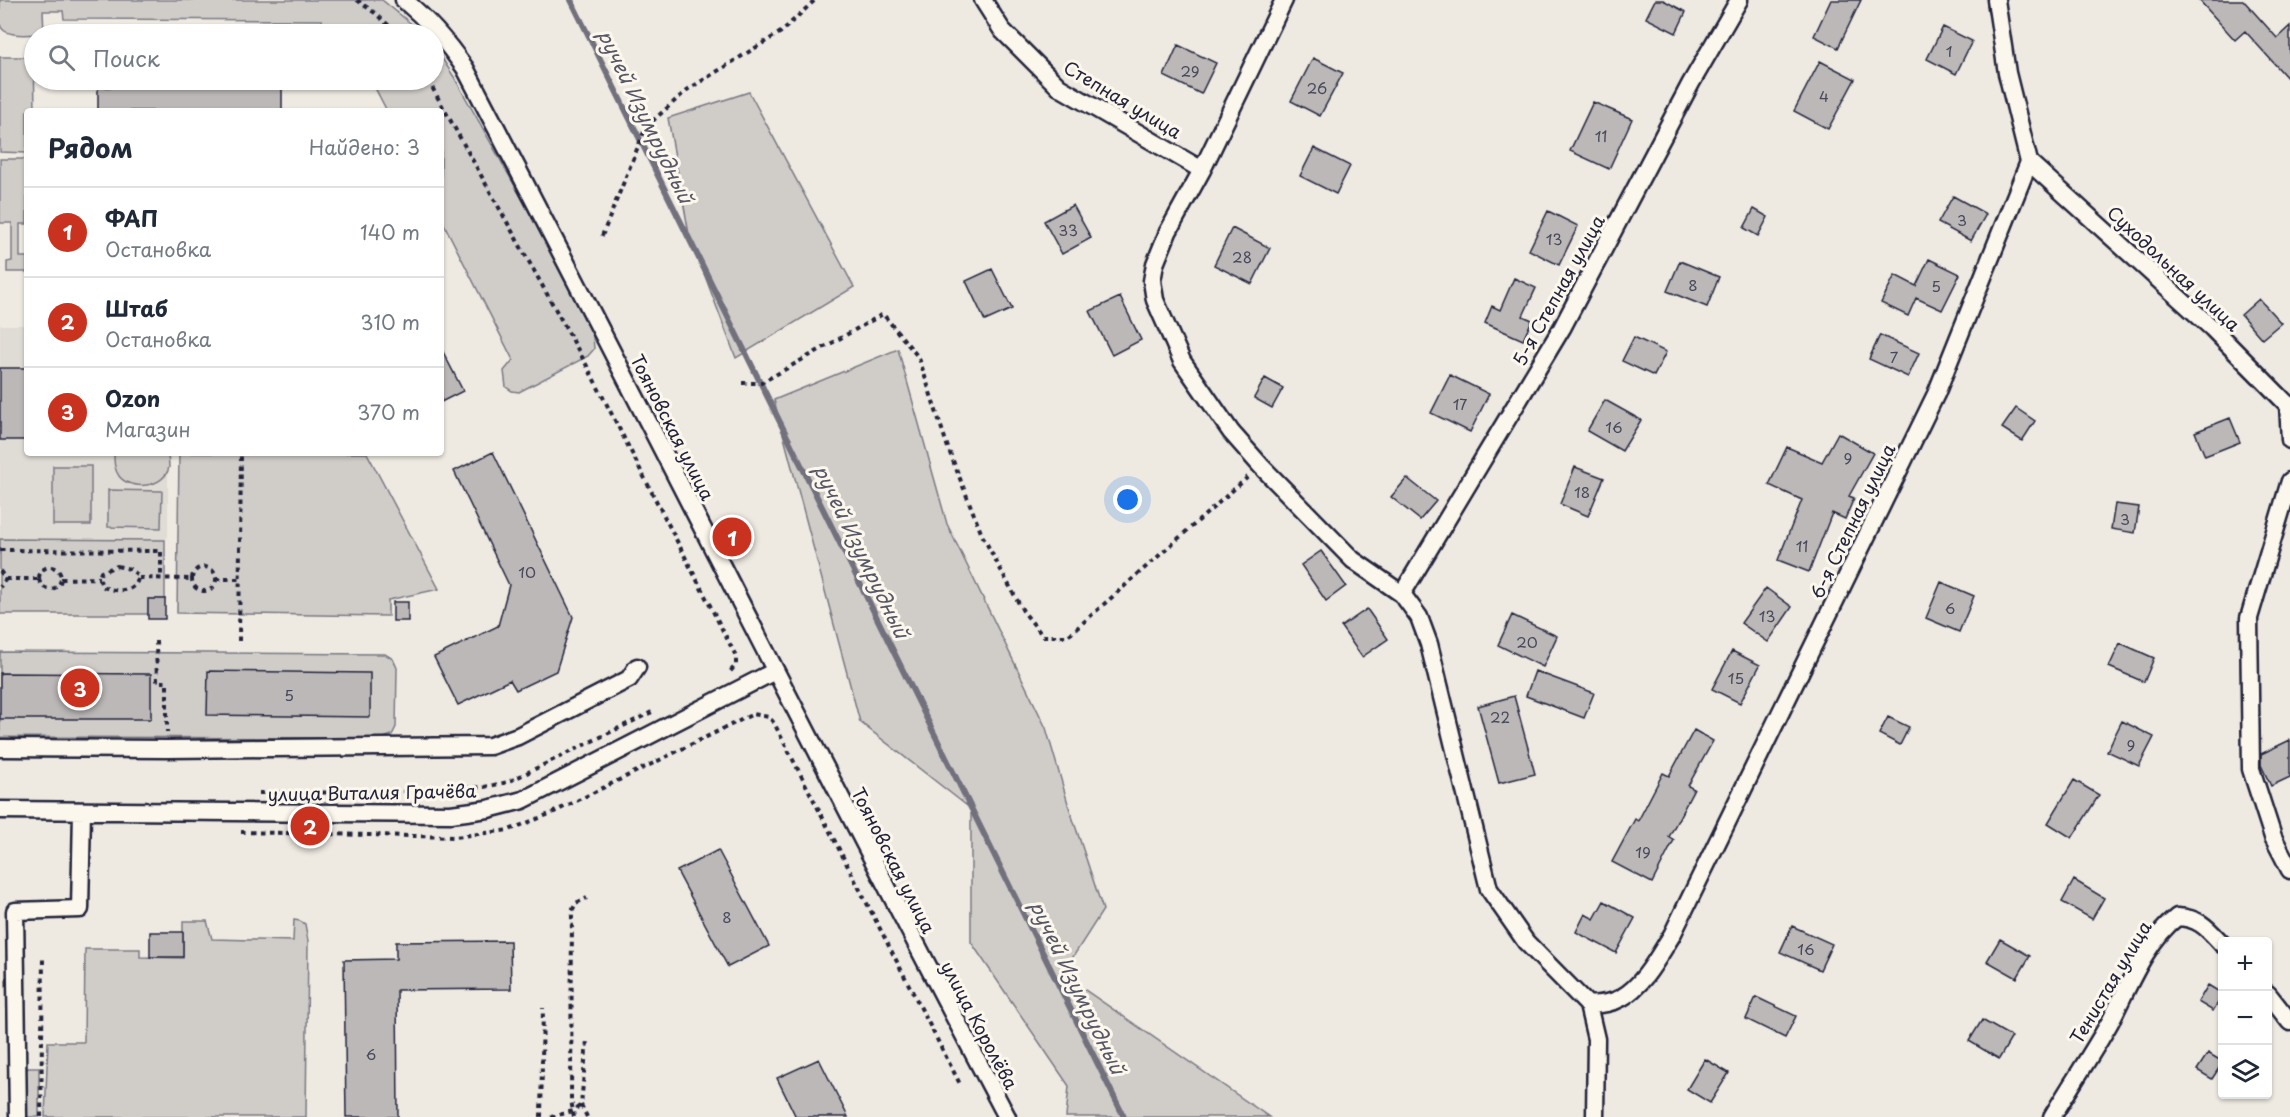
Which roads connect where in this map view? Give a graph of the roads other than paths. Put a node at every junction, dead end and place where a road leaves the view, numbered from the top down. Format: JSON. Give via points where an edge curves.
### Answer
{"nodes":[{"id":1,"x":404,"y":0,"type":"edge"},
{"id":2,"x":983,"y":0,"type":"edge"},
{"id":3,"x":1284,"y":0,"type":"edge"},
{"id":4,"x":1739,"y":0,"type":"edge"},
{"id":5,"x":1996,"y":0,"type":"edge"},
{"id":6,"x":431,"y":24,"type":"edge"},
{"id":7,"x":444,"y":38,"type":"edge"},
{"id":8,"x":2029,"y":162,"type":"junction"},
{"id":9,"x":1202,"y":170,"type":"junction"},
{"id":10,"x":2289,"y":406,"type":"edge"},
{"id":11,"x":2290,"y":440,"type":"edge"},
{"id":12,"x":2290,"y":481,"type":"edge"},
{"id":13,"x":1402,"y":594,"type":"junction"},
{"id":14,"x":637,"y":667,"type":"dead end"},
{"id":15,"x":775,"y":671,"type":"junction"},
{"id":16,"x":0,"y":748,"type":"edge"},
{"id":17,"x":0,"y":810,"type":"edge"},
{"id":18,"x":82,"y":811,"type":"junction"},
{"id":19,"x":2290,"y":870,"type":"edge"},
{"id":20,"x":2218,"y":939,"type":"edge"},
{"id":21,"x":919,"y":951,"type":"joint"},
{"id":22,"x":2272,"y":999,"type":"edge"},
{"id":23,"x":1588,"y":1005,"type":"junction"},
{"id":24,"x":2290,"y":1022,"type":"edge"},
{"id":25,"x":18,"y":1117,"type":"edge"},
{"id":26,"x":1007,"y":1117,"type":"edge"},
{"id":27,"x":1595,"y":1117,"type":"edge"},
{"id":28,"x":2052,"y":1117,"type":"edge"}],
"edges":[{"from":1,"to":6,"type":"street","name":"Тояновская улица"},
{"from":2,"to":9,"type":"street","name":"Степная улица","via":[[1002,30],[1059,87]]},
{"from":3,"to":9,"type":"street"},
{"from":4,"to":13,"type":"street","name":"5-я Степная улица","via":[[1562,328]]},
{"from":5,"to":8,"type":"street","via":[[2007,73]]},
{"from":7,"to":15,"type":"street","name":"Тояновская улица","via":[[465,68],[614,352]]},
{"from":8,"to":10,"type":"street","name":"Суходольная улица","via":[[2212,328]]},
{"from":8,"to":23,"type":"street","name":"6-я Степная улица","via":[[1936,394],[1672,935],[1647,974],[1621,998]]},
{"from":9,"to":13,"type":"street","via":[[1168,232],[1152,280],[1155,300],[1182,361],[1231,432],[1261,466],[1353,560]]},
{"from":10,"to":11,"type":"street"},
{"from":12,"to":19,"type":"street","via":[[2249,618],[2251,769],[2273,837]]},
{"from":13,"to":23,"type":"street","via":[[1419,617],[1430,644],[1489,889],[1526,942]]},
{"from":14,"to":16,"type":"street","via":[[629,679],[518,736],[490,746]]},
{"from":15,"to":18,"type":"street","name":"улица Виталия Грачёва","via":[[523,800],[488,809],[452,814]]},
{"from":15,"to":21,"type":"street","name":"Тояновская улица"},
{"from":17,"to":18,"type":"street","name":"улица Виталия Грачёва"},
{"from":18,"to":25,"type":"street","via":[[80,909],[15,911]]},
{"from":20,"to":28,"type":"street","name":"Тенистая улица","via":[[2199,921],[2188,918],[2177,917],[2164,927]]},
{"from":21,"to":26,"type":"street","name":"улица Королёва"},
{"from":22,"to":24,"type":"street"},
{"from":23,"to":27,"type":"street","via":[[1596,1039]]}]}
